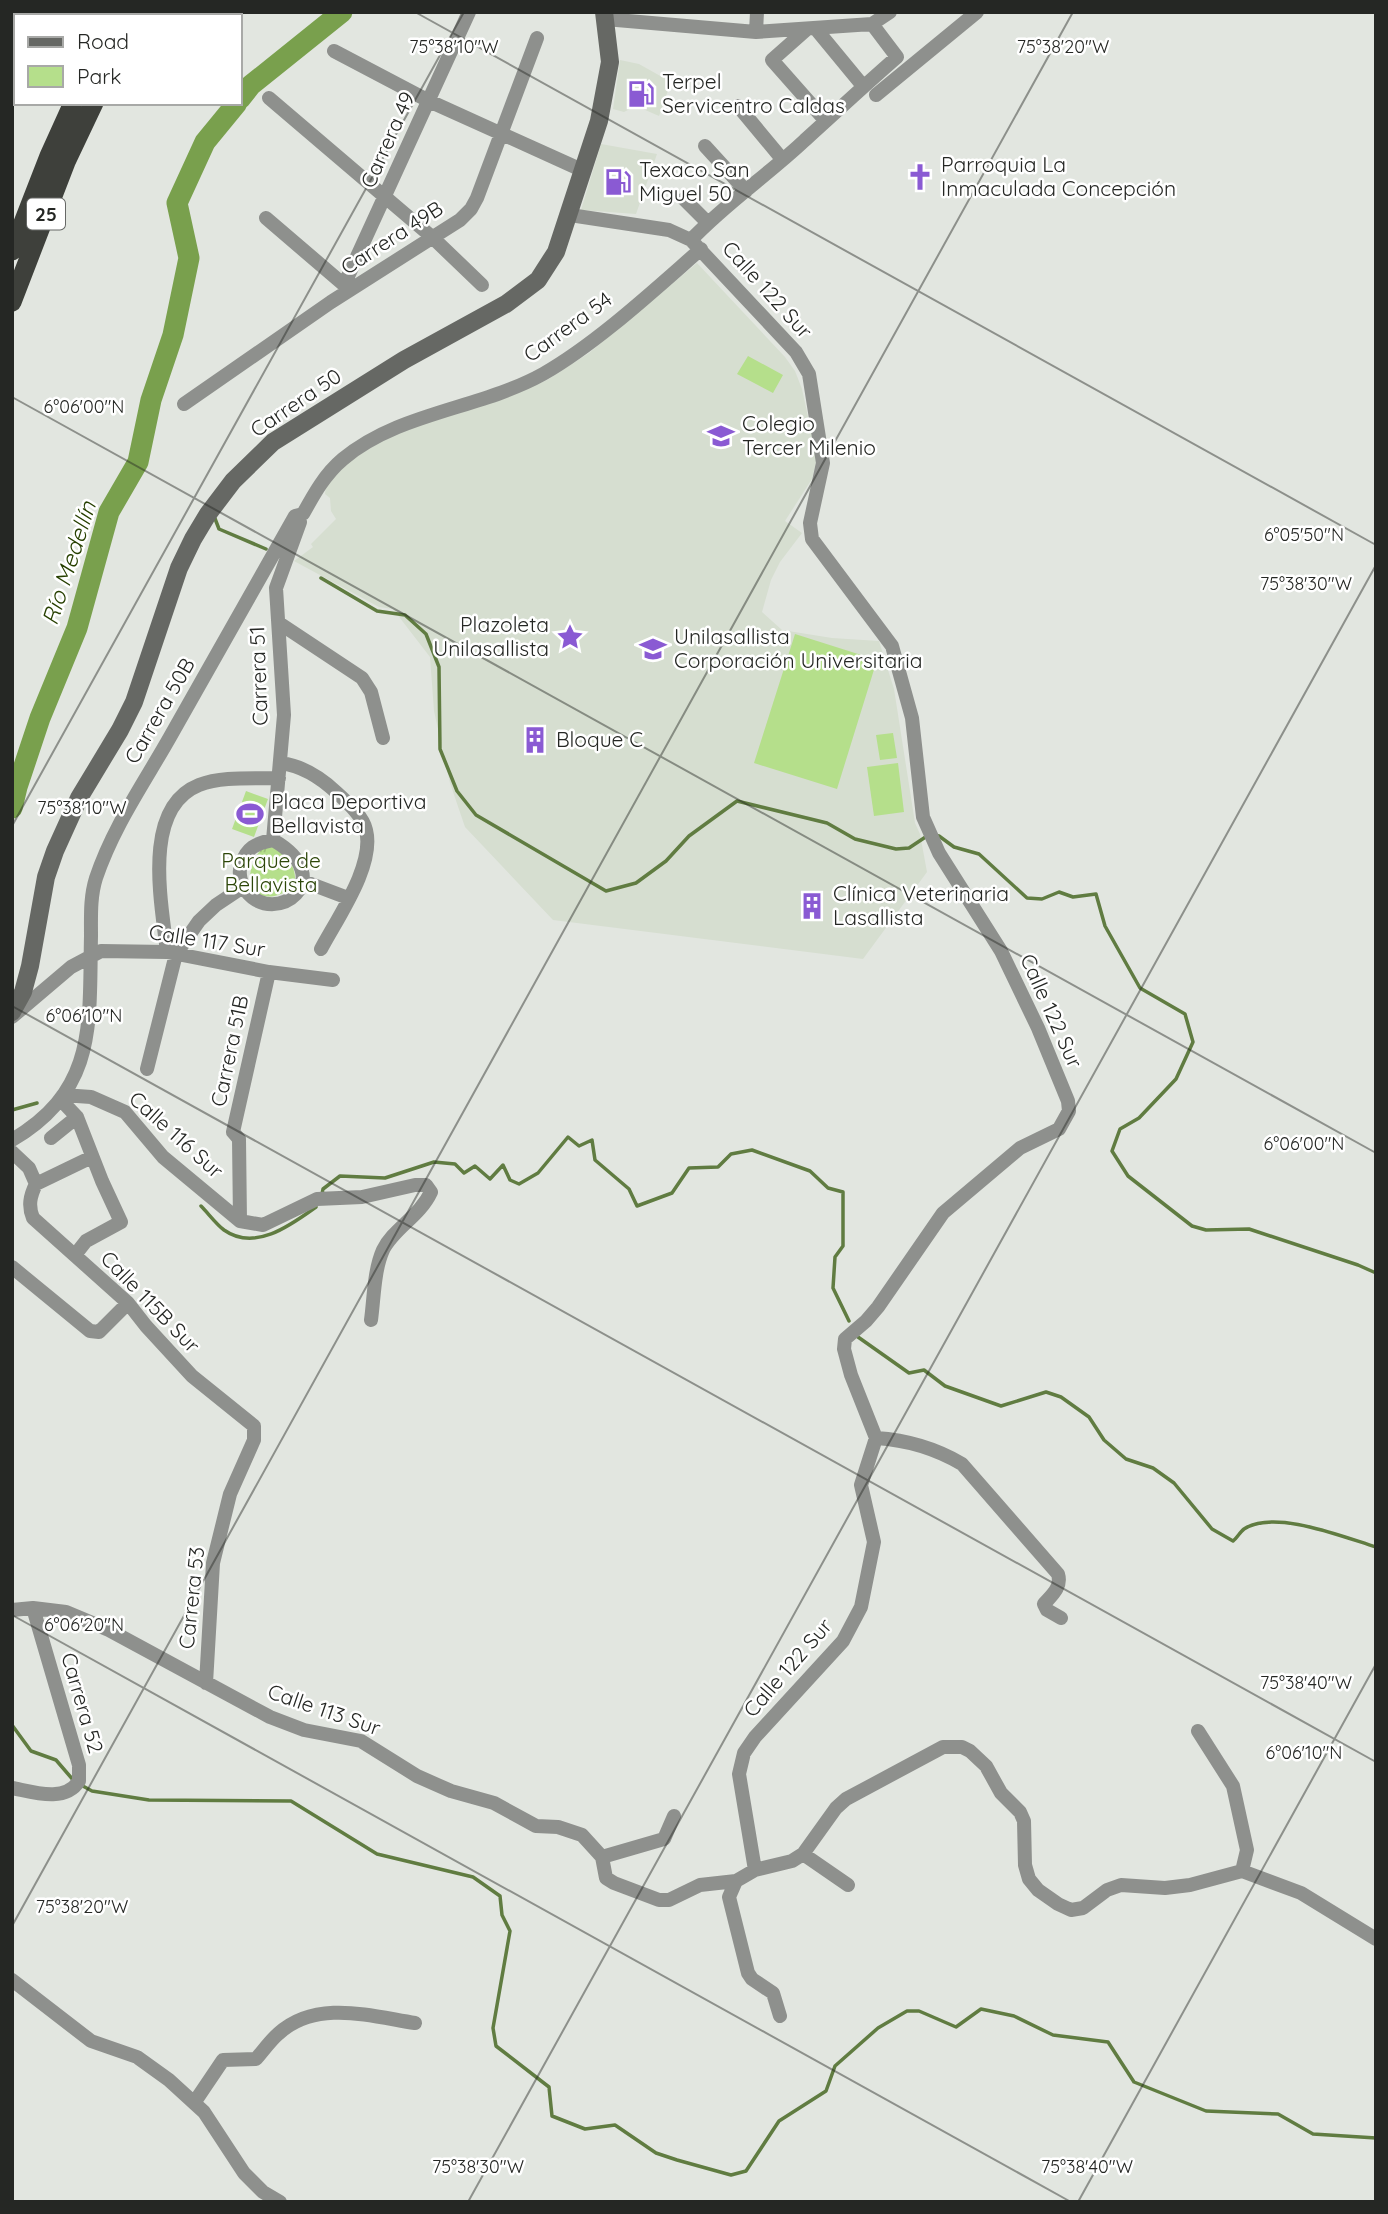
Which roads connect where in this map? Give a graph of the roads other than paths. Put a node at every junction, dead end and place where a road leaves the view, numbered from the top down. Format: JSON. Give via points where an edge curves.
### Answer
{"nodes":[{"id":1,"x":469,"y":12,"type":"edge"},
{"id":2,"x":757,"y":12,"type":"edge"},
{"id":3,"x":890,"y":12,"type":"edge"},
{"id":4,"x":977,"y":12,"type":"edge"},
{"id":5,"x":605,"y":16,"type":"edge"},
{"id":6,"x":872,"y":24,"type":"junction"},
{"id":7,"x":812,"y":29,"type":"junction"},
{"id":8,"x":756,"y":32,"type":"junction"},
{"id":9,"x":537,"y":38,"type":"dead end"},
{"id":10,"x":334,"y":51,"type":"dead end"},
{"id":11,"x":879,"y":72,"type":"junction"},
{"id":12,"x":863,"y":86,"type":"junction"},
{"id":13,"x":270,"y":98,"type":"dead end"},
{"id":14,"x":429,"y":100,"type":"junction"},
{"id":15,"x":72,"y":105,"type":"edge"},
{"id":16,"x":93,"y":105,"type":"edge"},
{"id":17,"x":738,"y":106,"type":"dead end"},
{"id":18,"x":825,"y":120,"type":"junction"},
{"id":19,"x":501,"y":134,"type":"junction"},
{"id":20,"x":705,"y":146,"type":"dead end"},
{"id":21,"x":782,"y":159,"type":"junction"},
{"id":22,"x":584,"y":171,"type":"junction"},
{"id":23,"x":746,"y":191,"type":"junction"},
{"id":24,"x":385,"y":198,"type":"junction"},
{"id":25,"x":684,"y":199,"type":"dead end"},
{"id":26,"x":570,"y":215,"type":"junction"},
{"id":27,"x":266,"y":218,"type":"dead end"},
{"id":28,"x":707,"y":222,"type":"junction"},
{"id":29,"x":432,"y":237,"type":"junction"},
{"id":30,"x":696,"y":244,"type":"junction"},
{"id":31,"x":12,"y":251,"type":"edge"},
{"id":32,"x":482,"y":285,"type":"dead end"},
{"id":33,"x":347,"y":287,"type":"junction"},
{"id":34,"x":12,"y":302,"type":"edge"},
{"id":35,"x":184,"y":404,"type":"dead end"},
{"id":36,"x":367,"y":443,"type":"joint"},
{"id":37,"x":303,"y":514,"type":"junction"},
{"id":38,"x":279,"y":623,"type":"junction"},
{"id":39,"x":383,"y":738,"type":"dead end"},
{"id":40,"x":281,"y":763,"type":"junction"},
{"id":41,"x":279,"y":778,"type":"junction"},
{"id":42,"x":272,"y":840,"type":"junction"},
{"id":43,"x":303,"y":881,"type":"junction"},
{"id":44,"x":243,"y":887,"type":"junction"},
{"id":45,"x":348,"y":898,"type":"junction"},
{"id":46,"x":321,"y":949,"type":"dead end"},
{"id":47,"x":172,"y":953,"type":"junction"},
{"id":48,"x":90,"y":956,"type":"junction"},
{"id":49,"x":269,"y":972,"type":"junction"},
{"id":50,"x":333,"y":980,"type":"dead end"},
{"id":51,"x":12,"y":1015,"type":"edge"},
{"id":52,"x":147,"y":1069,"type":"dead end"},
{"id":53,"x":62,"y":1097,"type":"junction"},
{"id":54,"x":77,"y":1117,"type":"junction"},
{"id":55,"x":51,"y":1138,"type":"dead end"},
{"id":56,"x":12,"y":1140,"type":"edge"},
{"id":57,"x":12,"y":1152,"type":"edge"},
{"id":58,"x":92,"y":1157,"type":"junction"},
{"id":59,"x":36,"y":1184,"type":"junction"},
{"id":60,"x":240,"y":1221,"type":"junction"},
{"id":61,"x":75,"y":1255,"type":"junction"},
{"id":62,"x":12,"y":1268,"type":"edge"},
{"id":63,"x":128,"y":1303,"type":"junction"},
{"id":64,"x":371,"y":1320,"type":"dead end"},
{"id":65,"x":876,"y":1438,"type":"junction"},
{"id":66,"x":254,"y":1440,"type":"joint"},
{"id":67,"x":33,"y":1608,"type":"junction"},
{"id":68,"x":12,"y":1610,"type":"edge"},
{"id":69,"x":1061,"y":1618,"type":"dead end"},
{"id":70,"x":206,"y":1683,"type":"junction"},
{"id":71,"x":1198,"y":1731,"type":"dead end"},
{"id":72,"x":12,"y":1788,"type":"edge"},
{"id":73,"x":674,"y":1816,"type":"dead end"},
{"id":74,"x":803,"y":1854,"type":"junction"},
{"id":75,"x":602,"y":1857,"type":"junction"},
{"id":76,"x":755,"y":1870,"type":"junction"},
{"id":77,"x":1242,"y":1871,"type":"junction"},
{"id":78,"x":736,"y":1881,"type":"junction"},
{"id":79,"x":848,"y":1885,"type":"dead end"},
{"id":80,"x":1376,"y":1939,"type":"edge"},
{"id":81,"x":12,"y":1980,"type":"edge"},
{"id":82,"x":780,"y":2017,"type":"dead end"},
{"id":83,"x":415,"y":2023,"type":"dead end"},
{"id":84,"x":194,"y":2103,"type":"junction"},
{"id":85,"x":280,"y":2202,"type":"edge"}],
"edges":[{"from":1,"to":14,"type":"street","name":"Carrera 49"},
{"from":2,"to":8,"type":"street"},
{"from":3,"to":6,"type":"street"},
{"from":4,"to":11,"type":"street","via":[[876,94]]},
{"from":5,"to":8,"type":"street"},
{"from":5,"to":22,"type":"main road","name":"Carrera 50","via":[[610,73]]},
{"from":6,"to":7,"type":"street"},
{"from":6,"to":11,"type":"street","name":"Carrera 54","via":[[897,57]]},
{"from":7,"to":8,"type":"street"},
{"from":7,"to":12,"type":"street"},
{"from":7,"to":18,"type":"street","via":[[772,60]]},
{"from":9,"to":19,"type":"street","name":"Carrera 49B"},
{"from":10,"to":14,"type":"street"},
{"from":11,"to":12,"type":"street","name":"Carrera 54"},
{"from":12,"to":18,"type":"street","name":"Carrera 54"},
{"from":13,"to":24,"type":"street"},
{"from":14,"to":19,"type":"street"},
{"from":14,"to":24,"type":"street","name":"Carrera 49"},
{"from":15,"to":31,"type":"highway","number":"25"},
{"from":16,"to":34,"type":"highway","number":"25"},
{"from":17,"to":21,"type":"street"},
{"from":18,"to":21,"type":"street","name":"Carrera 54"},
{"from":19,"to":22,"type":"street"},
{"from":19,"to":29,"type":"street","name":"Carrera 49B","via":[[471,209]]},
{"from":20,"to":23,"type":"street"},
{"from":21,"to":23,"type":"street","name":"Carrera 54"},
{"from":22,"to":26,"type":"main road","name":"Carrera 50"},
{"from":23,"to":28,"type":"street","name":"Carrera 54"},
{"from":24,"to":29,"type":"street"},
{"from":24,"to":33,"type":"street","name":"Carrera 49"},
{"from":25,"to":28,"type":"street"},
{"from":26,"to":30,"type":"street","name":"Calle 122 Sur","via":[[669,230]]},
{"from":26,"to":51,"type":"main road","name":"Carrera 50","via":[[556,252],[525,291],[283,436],[252,461],[208,514],[179,568],[134,702],[79,798],[55,851],[30,967]]},
{"from":27,"to":33,"type":"street"},
{"from":28,"to":30,"type":"street","name":"Carrera 54"},
{"from":29,"to":32,"type":"street"},
{"from":29,"to":33,"type":"street","name":"Carrera 49B"},
{"from":30,"to":36,"type":"street","name":"Carrera 54","via":[[594,340],[544,373],[496,396],[410,423]]},
{"from":30,"to":65,"type":"street","name":"Calle 122 Sur","via":[[796,352],[809,374],[823,463],[810,523],[812,539],[892,646],[912,718],[923,817],[939,853],[1001,951],[1068,1101],[1069,1111],[1059,1129],[1020,1148],[943,1213],[878,1307],[845,1339],[851,1375]]},
{"from":33,"to":35,"type":"street","name":"Carrera 49B"},
{"from":36,"to":37,"type":"street","name":"Carrera 50B","via":[[330,472]]},
{"from":37,"to":38,"type":"street","name":"Carrera 51","via":[[276,588]]},
{"from":37,"to":48,"type":"street","name":"Carrera 50B","via":[[295,516],[115,832],[91,895]]},
{"from":38,"to":39,"type":"street","via":[[362,678],[371,692]]},
{"from":38,"to":40,"type":"street","name":"Carrera 51","via":[[284,715]]},
{"from":40,"to":41,"type":"street","name":"Carrera 51"},
{"from":40,"to":45,"type":"street","via":[[300,766],[331,788],[366,827],[365,865]]},
{"from":41,"to":42,"type":"street","name":"Carrera 51"},
{"from":41,"to":47,"type":"street","via":[[198,786],[184,794],[172,810],[162,833],[158,876]]},
{"from":42,"to":43,"type":"street","via":[[290,849],[301,865]]},
{"from":42,"to":44,"type":"street","via":[[256,843],[244,855],[239,870]]},
{"from":43,"to":44,"type":"street","via":[[287,901],[275,904],[262,903]]},
{"from":43,"to":45,"type":"street"},
{"from":44,"to":47,"type":"street","via":[[216,905]]},
{"from":45,"to":46,"type":"street"},
{"from":47,"to":48,"type":"street","name":"Calle 117 Sur","via":[[101,951]]},
{"from":47,"to":49,"type":"street","name":"Calle 117 Sur"},
{"from":47,"to":52,"type":"street"},
{"from":48,"to":51,"type":"street","name":"Calle 117 Sur"},
{"from":48,"to":53,"type":"street","name":"Carrera 50B","via":[[86,1045]]},
{"from":49,"to":50,"type":"street","name":"Calle 117 Sur"},
{"from":49,"to":60,"type":"street","name":"Carrera 51B","via":[[233,1132],[239,1139]]},
{"from":53,"to":54,"type":"street"},
{"from":53,"to":56,"type":"street","name":"Carrera 50B","via":[[51,1112]]},
{"from":53,"to":60,"type":"street","name":"Calle 116 Sur","via":[[91,1097],[125,1112],[163,1157]]},
{"from":54,"to":55,"type":"street"},
{"from":54,"to":58,"type":"street"},
{"from":57,"to":59,"type":"street","via":[[29,1168]]},
{"from":58,"to":59,"type":"street"},
{"from":58,"to":61,"type":"street","via":[[121,1222],[86,1241]]},
{"from":59,"to":61,"type":"street","name":"Calle 115B Sur","via":[[30,1196],[33,1218]]},
{"from":60,"to":64,"type":"street","via":[[263,1225],[317,1199],[362,1197],[426,1185],[431,1192],[426,1205],[383,1250]]},
{"from":61,"to":63,"type":"street","name":"Calle 115B Sur"},
{"from":62,"to":63,"type":"street","via":[[90,1331],[99,1332]]},
{"from":63,"to":66,"type":"street","name":"Calle 115B Sur","via":[[192,1376],[254,1426]]},
{"from":65,"to":69,"type":"street","via":[[904,1440],[962,1464],[1058,1574],[1058,1587],[1045,1607]]},
{"from":65,"to":76,"type":"street","name":"Calle 122 Sur","via":[[861,1485],[874,1542],[861,1606],[843,1641],[744,1753],[739,1774]]},
{"from":66,"to":70,"type":"street","name":"Carrera 53","via":[[230,1493],[214,1563]]},
{"from":67,"to":68,"type":"street","name":"Calle 113 Sur"},
{"from":67,"to":70,"type":"street","name":"Calle 113 Sur","via":[[66,1612],[109,1630]]},
{"from":67,"to":72,"type":"street","name":"Carrera 52","via":[[79,1765],[78,1783],[61,1794]]},
{"from":70,"to":75,"type":"street","name":"Calle 113 Sur","via":[[304,1730],[361,1741],[417,1776],[495,1803],[536,1826],[582,1835]]},
{"from":71,"to":77,"type":"street","via":[[1233,1786],[1247,1850]]},
{"from":73,"to":75,"type":"street","via":[[664,1839]]},
{"from":74,"to":76,"type":"street","name":"Calle 113 Sur"},
{"from":74,"to":77,"type":"street","via":[[846,1799],[943,1746],[954,1746],[970,1751],[986,1766],[1020,1812],[1029,1879],[1038,1890],[1071,1910],[1083,1908],[1121,1885],[1165,1888]]},
{"from":74,"to":79,"type":"street"},
{"from":75,"to":78,"type":"street","name":"Calle 113 Sur","via":[[606,1878],[659,1900],[700,1885]]},
{"from":76,"to":78,"type":"street","name":"Calle 113 Sur"},
{"from":77,"to":80,"type":"street","via":[[1301,1893]]},
{"from":78,"to":82,"type":"street","via":[[729,1897],[748,1973],[773,1993]]},
{"from":81,"to":84,"type":"street","via":[[91,2041],[136,2057]]},
{"from":83,"to":84,"type":"street","via":[[326,2011],[303,2019],[279,2032],[256,2059],[223,2060]]},
{"from":84,"to":85,"type":"street","via":[[244,2173]]}]}
